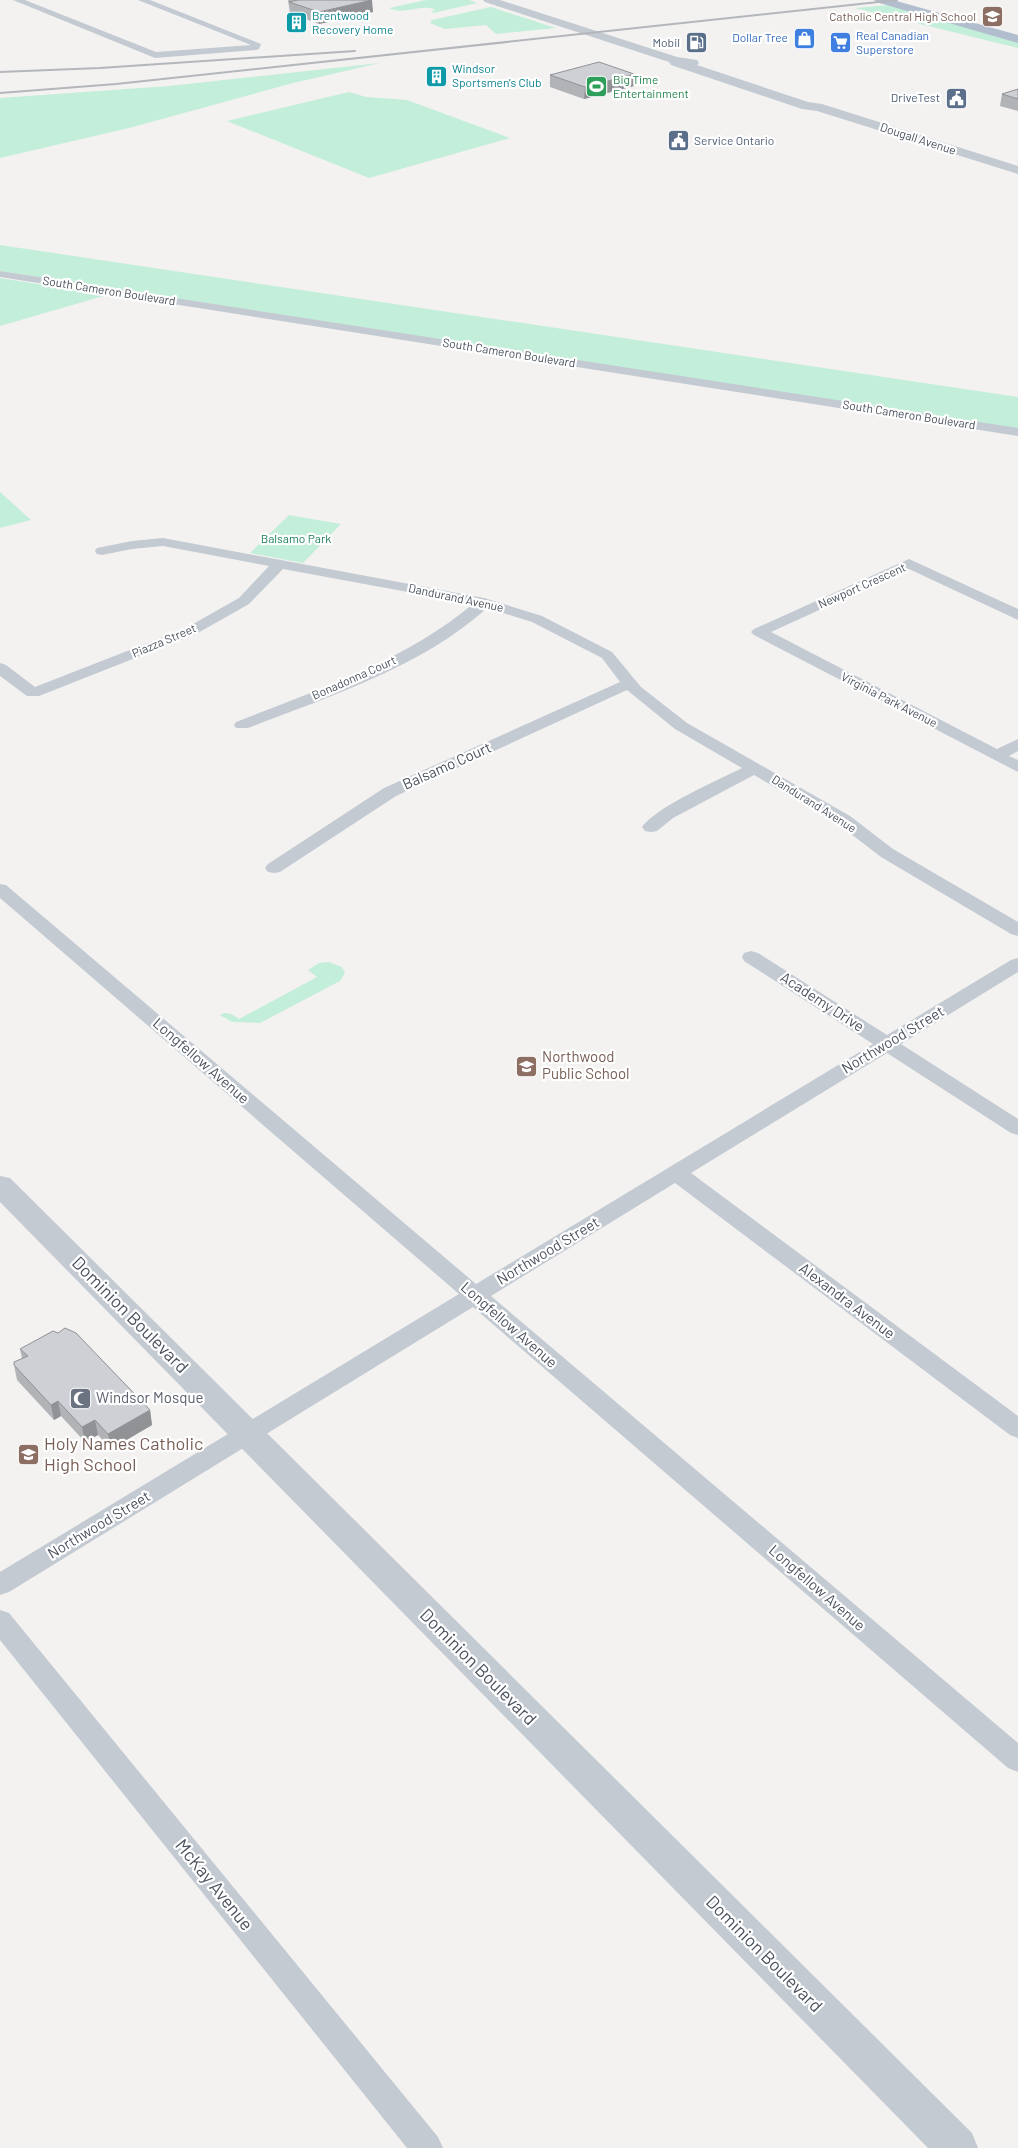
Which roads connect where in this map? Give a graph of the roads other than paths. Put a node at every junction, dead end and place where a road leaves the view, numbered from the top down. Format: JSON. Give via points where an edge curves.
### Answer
{"nodes":[{"id":1,"x":18,"y":0,"type":"edge"},
{"id":2,"x":142,"y":0,"type":"edge"},
{"id":3,"x":489,"y":0,"type":"edge"},
{"id":4,"x":880,"y":0,"type":"edge"},
{"id":5,"x":896,"y":0,"type":"edge"},
{"id":6,"x":991,"y":29,"type":"junction"},
{"id":7,"x":1018,"y":34,"type":"edge"},
{"id":8,"x":1018,"y":38,"type":"edge"},
{"id":9,"x":1018,"y":170,"type":"edge"},
{"id":10,"x":0,"y":274,"type":"edge"},
{"id":11,"x":1018,"y":432,"type":"edge"},
{"id":12,"x":102,"y":550,"type":"dead end"},
{"id":13,"x":280,"y":563,"type":"junction"},
{"id":14,"x":484,"y":602,"type":"junction"},
{"id":15,"x":1018,"y":615,"type":"edge"},
{"id":16,"x":759,"y":632,"type":"joint"},
{"id":17,"x":0,"y":668,"type":"edge"},
{"id":18,"x":630,"y":683,"type":"junction"},
{"id":19,"x":242,"y":725,"type":"dead end"},
{"id":20,"x":1018,"y":744,"type":"edge"},
{"id":21,"x":996,"y":756,"type":"junction"},
{"id":22,"x":1018,"y":767,"type":"edge"},
{"id":23,"x":755,"y":768,"type":"junction"},
{"id":24,"x":652,"y":828,"type":"dead end"},
{"id":25,"x":274,"y":868,"type":"dead end"},
{"id":26,"x":0,"y":889,"type":"edge"},
{"id":27,"x":1018,"y":930,"type":"edge"},
{"id":28,"x":751,"y":957,"type":"dead end"},
{"id":29,"x":1018,"y":964,"type":"edge"},
{"id":30,"x":887,"y":1044,"type":"junction"},
{"id":31,"x":1018,"y":1128,"type":"edge"},
{"id":32,"x":676,"y":1173,"type":"junction"},
{"id":33,"x":0,"y":1185,"type":"edge"},
{"id":34,"x":475,"y":1296,"type":"junction"},
{"id":35,"x":1018,"y":1428,"type":"edge"},
{"id":36,"x":247,"y":1435,"type":"junction"},
{"id":37,"x":0,"y":1585,"type":"edge"},
{"id":38,"x":0,"y":1621,"type":"edge"},
{"id":39,"x":1018,"y":1760,"type":"edge"},
{"id":40,"x":427,"y":2148,"type":"edge"},
{"id":41,"x":957,"y":2148,"type":"edge"}],
"edges":[{"from":1,"to":2,"type":"street","via":[[155,55],[256,47],[257,44]]},
{"from":3,"to":9,"type":"street","name":"Dougall Avenue","via":[[806,106],[818,107]]},
{"from":4,"to":6,"type":"main road"},
{"from":5,"to":6,"type":"main road"},
{"from":6,"to":7,"type":"main road"},
{"from":6,"to":8,"type":"main road"},
{"from":10,"to":11,"type":"street","name":"South Cameron Boulevard"},
{"from":12,"to":13,"type":"street","name":"Dandurand Avenue","via":[[163,542]]},
{"from":13,"to":14,"type":"street","name":"Dandurand Avenue"},
{"from":13,"to":17,"type":"street","name":"Piazza Street","via":[[244,601],[191,631],[33,693]]},
{"from":14,"to":18,"type":"street","name":"Dandurand Avenue","via":[[537,619],[607,655]]},
{"from":14,"to":19,"type":"street","name":"Bonadonna Court","via":[[425,645],[375,672]]},
{"from":15,"to":16,"type":"street","name":"Newport Crescent","via":[[908,563]]},
{"from":16,"to":21,"type":"street","name":"Virginia Park Avenue"},
{"from":18,"to":23,"type":"street","name":"Dandurand Avenue","via":[[681,726]]},
{"from":18,"to":25,"type":"street","name":"Balsamo Court","via":[[390,792]]},
{"from":20,"to":21,"type":"street"},
{"from":21,"to":22,"type":"street","name":"Virginia Park Avenue"},
{"from":23,"to":24,"type":"street","via":[[667,814]]},
{"from":23,"to":27,"type":"street","name":"Dandurand Avenue","via":[[844,820],[887,853]]},
{"from":26,"to":34,"type":"street","name":"Longfellow Avenue"},
{"from":28,"to":30,"type":"street","name":"Academy Drive"},
{"from":29,"to":30,"type":"street","name":"Northwood Street"},
{"from":30,"to":31,"type":"street","name":"Academy Drive"},
{"from":30,"to":32,"type":"street","name":"Northwood Street"},
{"from":32,"to":34,"type":"street","name":"Northwood Street"},
{"from":32,"to":35,"type":"street","name":"Alexandra Avenue"},
{"from":33,"to":36,"type":"street","name":"Dominion Boulevard"},
{"from":34,"to":36,"type":"street","name":"Northwood Street"},
{"from":34,"to":39,"type":"street","name":"Longfellow Avenue"},
{"from":36,"to":37,"type":"street","name":"Northwood Street"},
{"from":36,"to":41,"type":"street","name":"Dominion Boulevard"},
{"from":38,"to":40,"type":"street","name":"McKay Avenue"}]}
